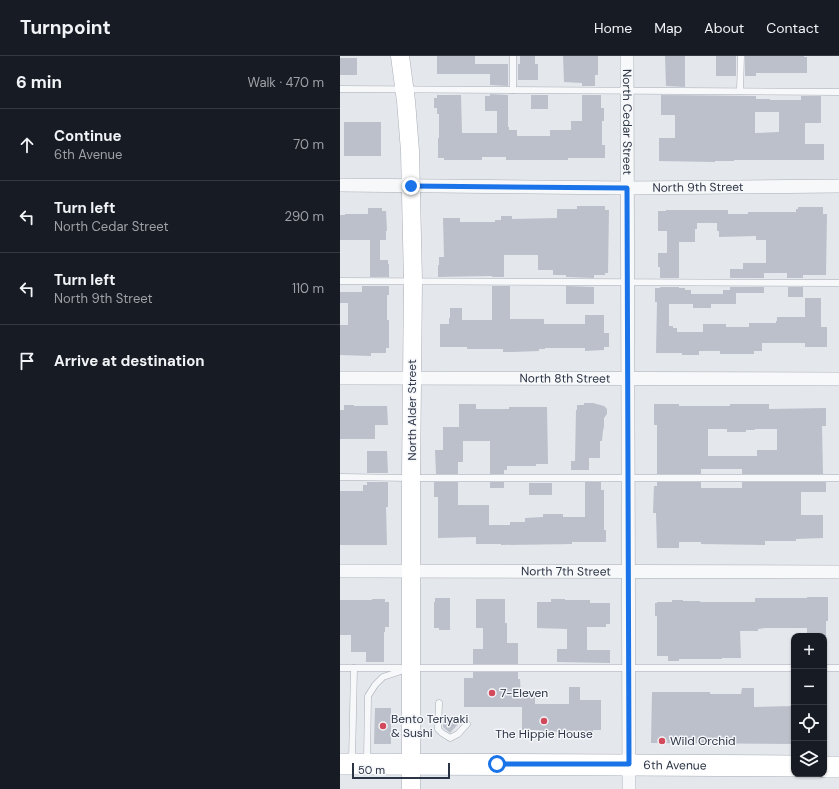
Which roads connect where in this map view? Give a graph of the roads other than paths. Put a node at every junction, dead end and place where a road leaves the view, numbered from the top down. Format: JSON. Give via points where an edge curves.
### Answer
{"nodes":[{"id":1,"x":400,"y":56,"type":"edge"},
{"id":2,"x":513,"y":56,"type":"edge"},
{"id":3,"x":627,"y":56,"type":"edge"},
{"id":4,"x":741,"y":56,"type":"edge"},
{"id":5,"x":340,"y":88,"type":"edge"},
{"id":6,"x":404,"y":88,"type":"junction"},
{"id":7,"x":513,"y":90,"type":"junction"},
{"id":8,"x":627,"y":90,"type":"junction"},
{"id":9,"x":740,"y":91,"type":"junction"},
{"id":10,"x":839,"y":92,"type":"edge"},
{"id":11,"x":340,"y":184,"type":"edge"},
{"id":12,"x":411,"y":186,"type":"junction"},
{"id":13,"x":839,"y":186,"type":"edge"},
{"id":14,"x":627,"y":188,"type":"junction"},
{"id":15,"x":340,"y":281,"type":"edge"},
{"id":16,"x":413,"y":282,"type":"junction"},
{"id":17,"x":627,"y":282,"type":"junction"},
{"id":18,"x":839,"y":283,"type":"edge"},
{"id":19,"x":340,"y":378,"type":"edge"},
{"id":20,"x":412,"y":378,"type":"junction"},
{"id":21,"x":628,"y":378,"type":"junction"},
{"id":22,"x":839,"y":379,"type":"edge"},
{"id":23,"x":340,"y":477,"type":"edge"},
{"id":24,"x":411,"y":478,"type":"junction"},
{"id":25,"x":628,"y":478,"type":"junction"},
{"id":26,"x":839,"y":478,"type":"edge"},
{"id":27,"x":340,"y":571,"type":"edge"},
{"id":28,"x":411,"y":571,"type":"junction"},
{"id":29,"x":628,"y":571,"type":"junction"},
{"id":30,"x":839,"y":572,"type":"edge"},
{"id":31,"x":340,"y":668,"type":"edge"},
{"id":32,"x":354,"y":668,"type":"junction"},
{"id":33,"x":411,"y":668,"type":"junction"},
{"id":34,"x":628,"y":668,"type":"junction"},
{"id":35,"x":791,"y":668,"type":"edge"},
{"id":36,"x":827,"y":668,"type":"edge"},
{"id":37,"x":839,"y":668,"type":"edge"},
{"id":38,"x":439,"y":703,"type":"dead end"},
{"id":39,"x":467,"y":724,"type":"dead end"},
{"id":40,"x":353,"y":764,"type":"edge"},
{"id":41,"x":411,"y":764,"type":"junction"},
{"id":42,"x":629,"y":764,"type":"junction"},
{"id":43,"x":791,"y":766,"type":"edge"},
{"id":44,"x":827,"y":766,"type":"edge"},
{"id":45,"x":839,"y":767,"type":"edge"},
{"id":46,"x":411,"y":789,"type":"edge"},
{"id":47,"x":629,"y":789,"type":"edge"}],
"edges":[{"from":1,"to":6,"type":"street","name":"North Alder Street"},
{"from":2,"to":7,"type":"lane"},
{"from":3,"to":8,"type":"street","name":"North Cedar Street"},
{"from":4,"to":9,"type":"lane"},
{"from":5,"to":6,"type":"lane"},
{"from":6,"to":7,"type":"lane"},
{"from":6,"to":12,"type":"street","name":"North Alder Street"},
{"from":7,"to":8,"type":"lane"},
{"from":8,"to":9,"type":"lane"},
{"from":8,"to":14,"type":"street","name":"North Cedar Street"},
{"from":9,"to":10,"type":"lane"},
{"from":11,"to":12,"type":"street","name":"North 9th Street"},
{"from":12,"to":14,"type":"street","name":"North 9th Street"},
{"from":12,"to":16,"type":"street","name":"North Alder Street"},
{"from":13,"to":14,"type":"street","name":"North 9th Street"},
{"from":14,"to":17,"type":"street","name":"North Cedar Street"},
{"from":15,"to":16,"type":"lane"},
{"from":16,"to":17,"type":"lane"},
{"from":16,"to":20,"type":"street","name":"North Alder Street"},
{"from":17,"to":18,"type":"lane"},
{"from":17,"to":21,"type":"street","name":"North Cedar Street"},
{"from":19,"to":20,"type":"street","name":"North 8th Street"},
{"from":20,"to":21,"type":"street","name":"North 8th Street"},
{"from":20,"to":24,"type":"street","name":"North Alder Street"},
{"from":21,"to":22,"type":"street","name":"North 8th Street"},
{"from":21,"to":25,"type":"street","name":"North Cedar Street"},
{"from":23,"to":24,"type":"lane"},
{"from":24,"to":25,"type":"lane"},
{"from":24,"to":28,"type":"street","name":"North Alder Street"},
{"from":25,"to":26,"type":"lane"},
{"from":25,"to":29,"type":"street","name":"North Cedar Street"},
{"from":27,"to":28,"type":"street","name":"North 7th Street"},
{"from":28,"to":29,"type":"street","name":"North 7th Street"},
{"from":28,"to":33,"type":"street","name":"North Alder Street"},
{"from":29,"to":30,"type":"street","name":"North 7th Street"},
{"from":29,"to":34,"type":"street","name":"North Cedar Street"},
{"from":31,"to":32,"type":"lane"},
{"from":32,"to":33,"type":"lane"},
{"from":32,"to":40,"type":"lane"},
{"from":33,"to":34,"type":"lane"},
{"from":33,"to":40,"type":"lane","via":[[383,677],[374,685],[368,696]]},
{"from":33,"to":41,"type":"street","name":"North Alder Street"},
{"from":34,"to":35,"type":"lane"},
{"from":34,"to":42,"type":"street","name":"North Cedar Street"},
{"from":36,"to":37,"type":"lane"},
{"from":38,"to":39,"type":"lane","via":[[438,729],[442,733],[450,738]]},
{"from":40,"to":41,"type":"main road","name":"6th Avenue"},
{"from":41,"to":42,"type":"main road","name":"6th Avenue"},
{"from":41,"to":46,"type":"street","name":"North Alder Street"},
{"from":42,"to":43,"type":"main road","name":"6th Avenue"},
{"from":42,"to":47,"type":"street","name":"North Cedar Street"},
{"from":44,"to":45,"type":"main road"}]}
